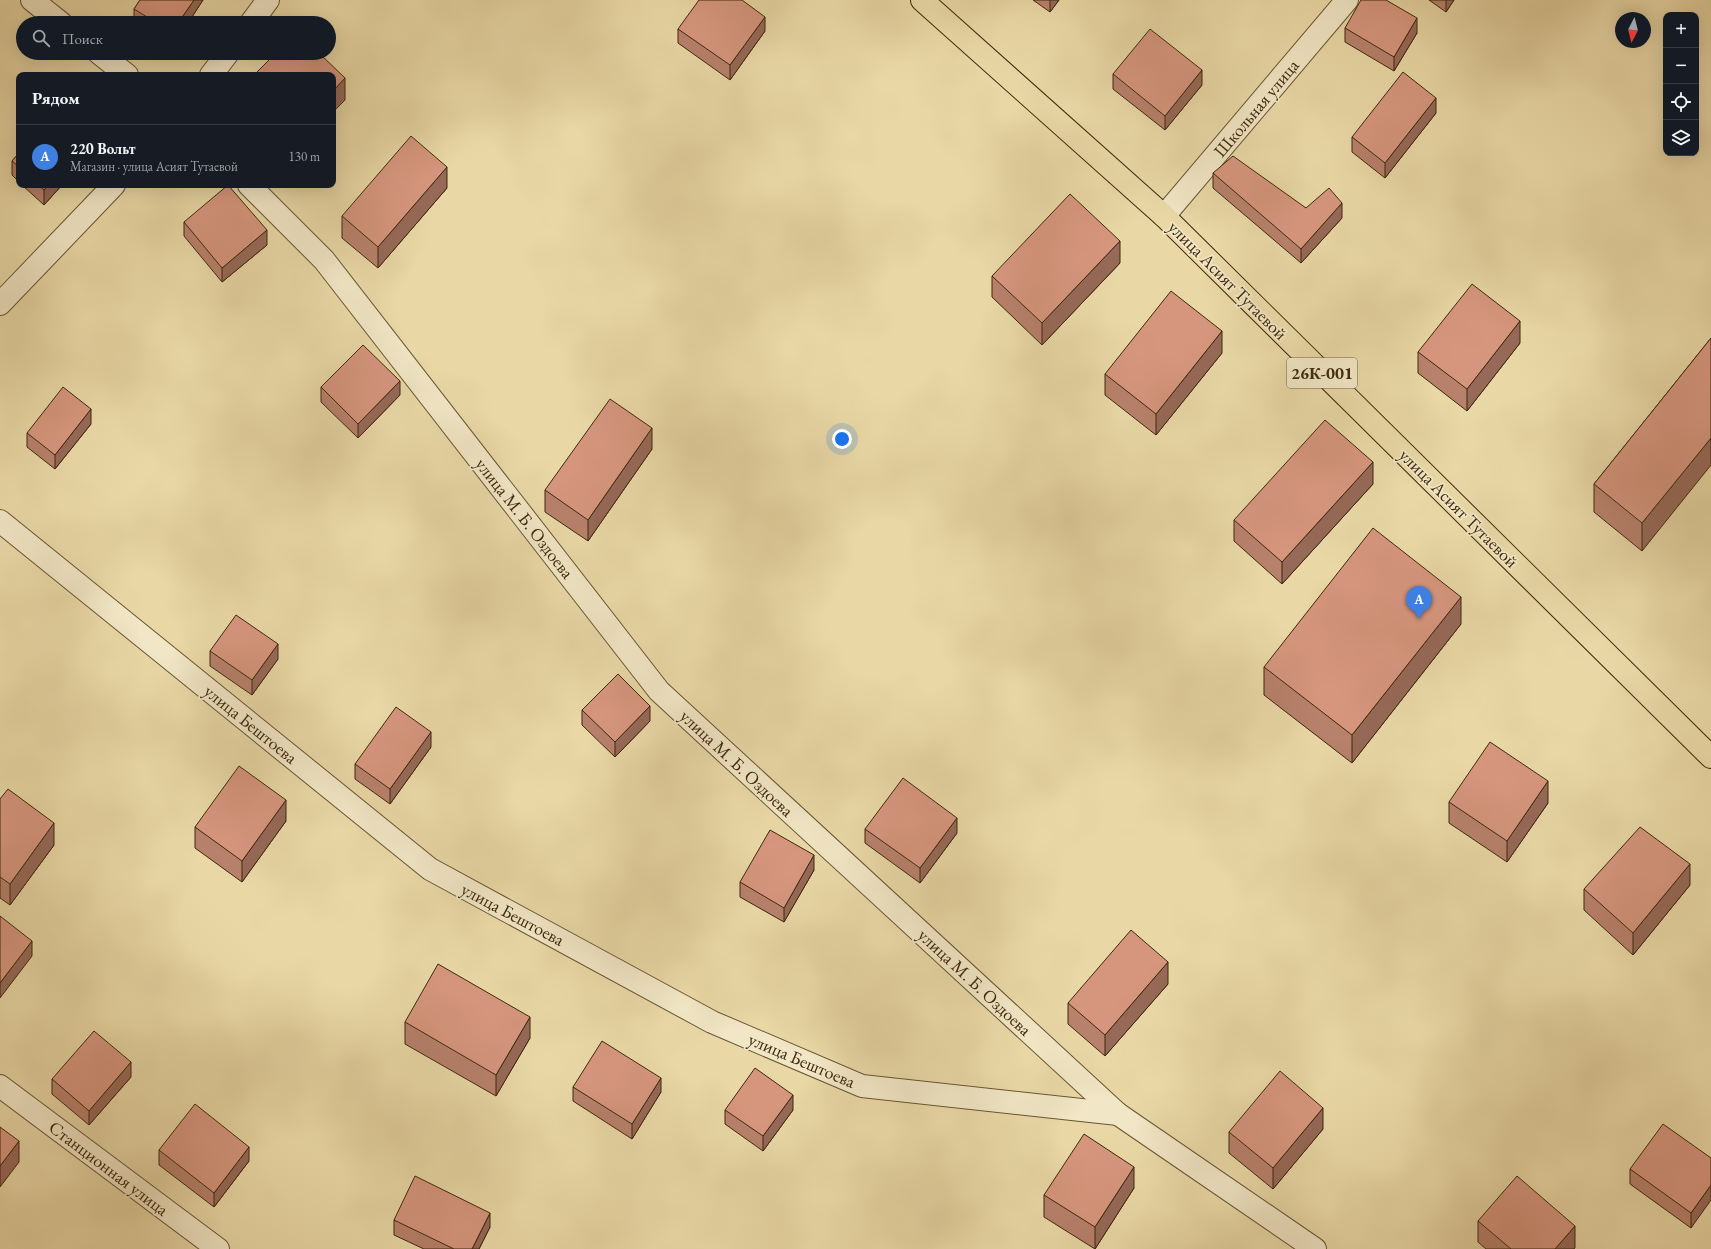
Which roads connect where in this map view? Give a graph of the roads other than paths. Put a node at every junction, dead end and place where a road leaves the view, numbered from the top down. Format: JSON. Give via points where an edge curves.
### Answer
{"nodes":[{"id":1,"x":32,"y":0,"type":"edge"},
{"id":2,"x":268,"y":0,"type":"edge"},
{"id":3,"x":922,"y":0,"type":"edge"},
{"id":4,"x":1347,"y":0,"type":"edge"},
{"id":5,"x":53,"y":16,"type":"edge"},
{"id":6,"x":256,"y":16,"type":"edge"},
{"id":7,"x":109,"y":60,"type":"edge"},
{"id":8,"x":223,"y":60,"type":"edge"},
{"id":9,"x":123,"y":72,"type":"edge"},
{"id":10,"x":213,"y":72,"type":"edge"},
{"id":11,"x":111,"y":188,"type":"edge"},
{"id":12,"x":252,"y":188,"type":"edge"},
{"id":13,"x":1164,"y":216,"type":"junction"},
{"id":14,"x":0,"y":304,"type":"edge"},
{"id":15,"x":0,"y":521,"type":"edge"},
{"id":16,"x":1711,"y":757,"type":"edge"},
{"id":17,"x":0,"y":1086,"type":"edge"},
{"id":18,"x":1118,"y":1114,"type":"junction"},
{"id":19,"x":218,"y":1249,"type":"edge"},
{"id":20,"x":1315,"y":1249,"type":"edge"}],
"edges":[{"from":1,"to":5,"type":"street"},
{"from":2,"to":6,"type":"street"},
{"from":3,"to":13,"type":"main road","name":"улица Асият Тутаевой","number":"26К-001"},
{"from":4,"to":13,"type":"street","name":"Школьная улица"},
{"from":7,"to":9,"type":"street"},
{"from":8,"to":10,"type":"street"},
{"from":11,"to":14,"type":"street"},
{"from":12,"to":18,"type":"street","name":"улица М. Б. Оздоева","via":[[324,260],[659,691]]},
{"from":13,"to":16,"type":"main road","name":"улица Асият Тутаевой","number":"26К-001"},
{"from":15,"to":18,"type":"street","name":"улица Бештоева","via":[[430,869],[712,1022],[862,1086]]},
{"from":17,"to":19,"type":"street","name":"Станционная улица"},
{"from":18,"to":20,"type":"street","name":"улица М. Б. Оздоева"}]}
